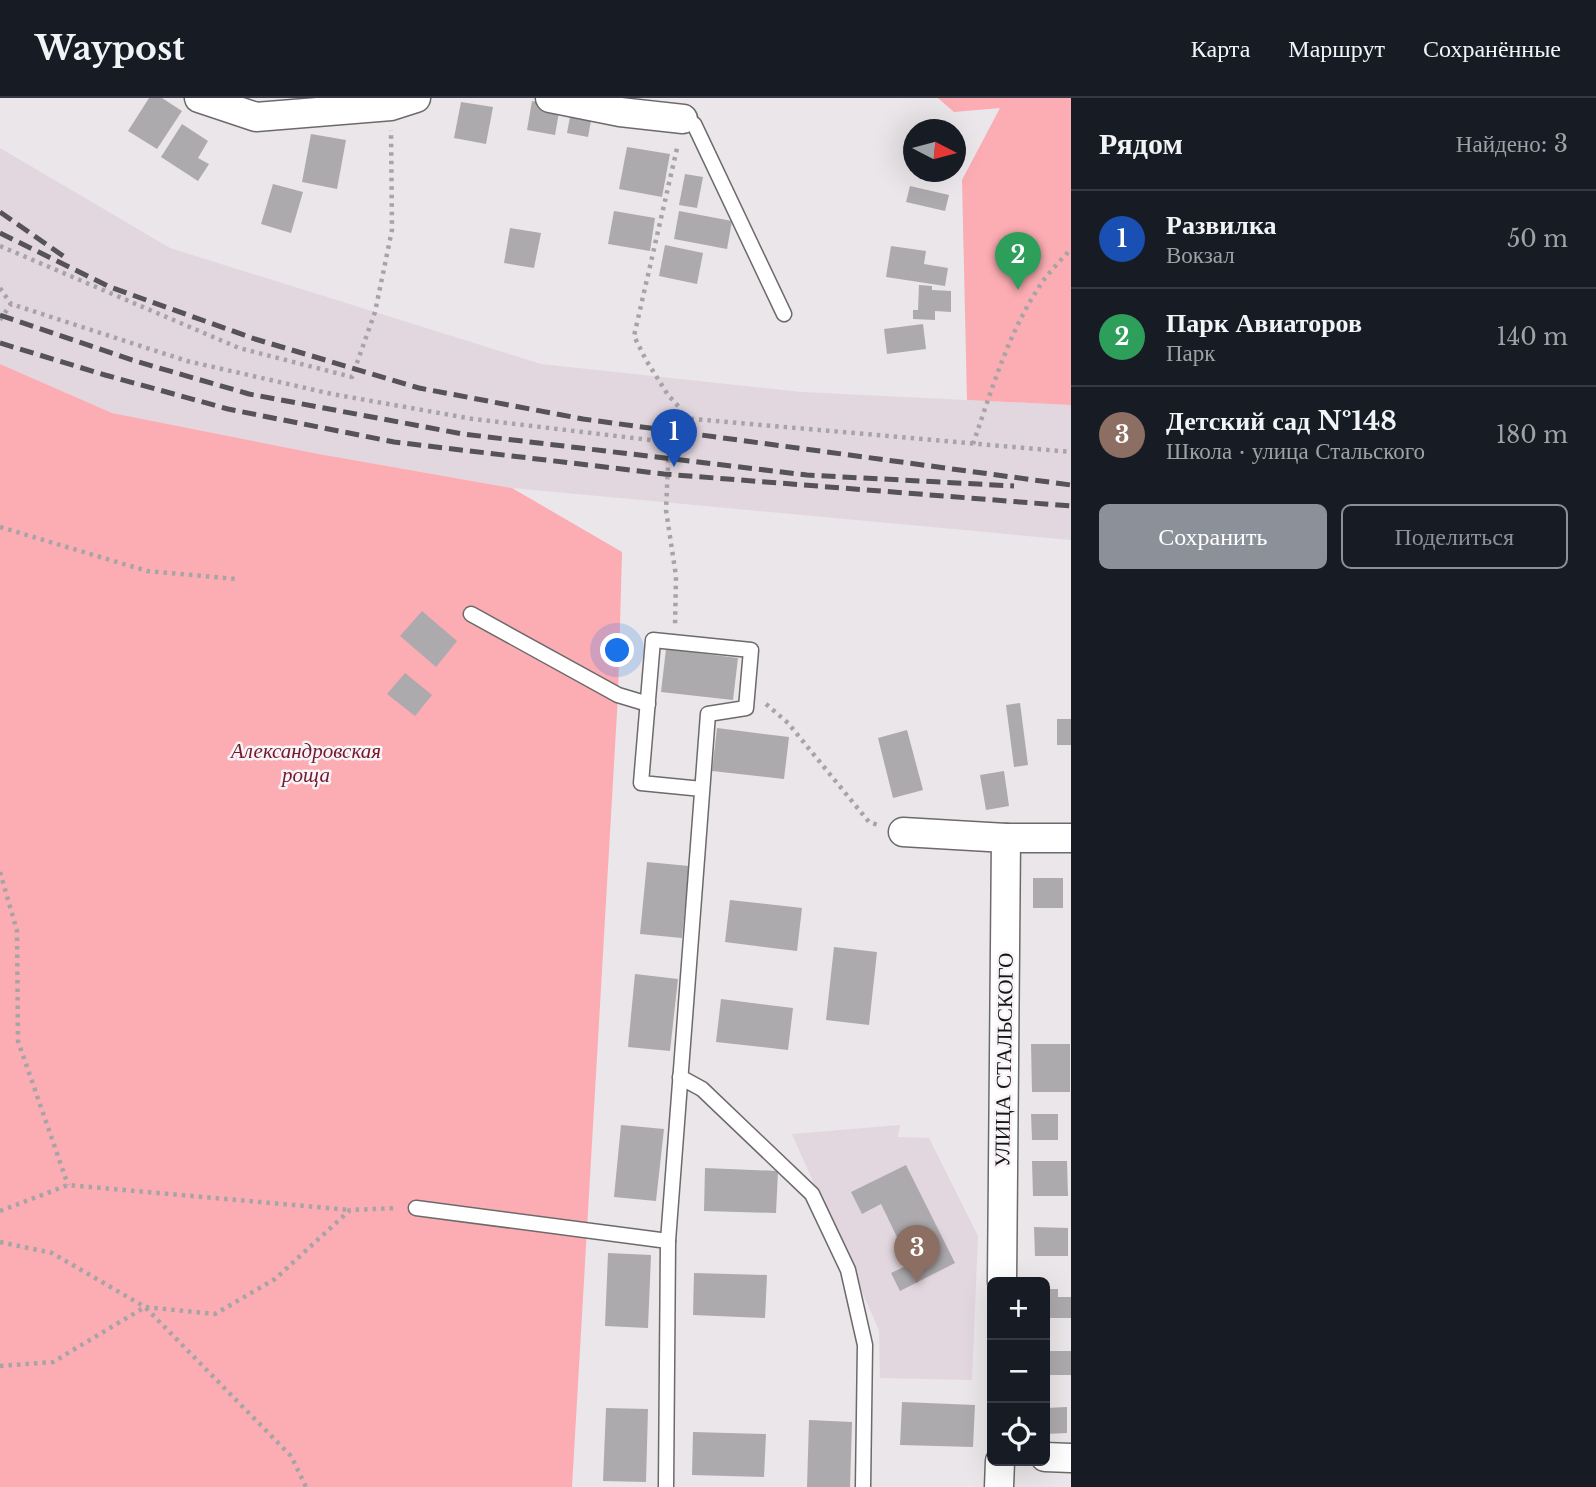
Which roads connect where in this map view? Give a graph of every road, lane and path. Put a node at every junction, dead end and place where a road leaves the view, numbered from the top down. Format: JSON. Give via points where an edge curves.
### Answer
{"nodes":[{"id":1,"x":199,"y":98,"type":"edge"},
{"id":2,"x":550,"y":98,"type":"edge"},
{"id":3,"x":403,"y":102,"type":"edge"},
{"id":4,"x":683,"y":119,"type":"junction"},
{"id":5,"x":0,"y":246,"type":"edge"},
{"id":6,"x":1071,"y":249,"type":"edge"},
{"id":7,"x":0,"y":288,"type":"edge"},
{"id":8,"x":11,"y":304,"type":"junction"},
{"id":9,"x":784,"y":314,"type":"dead end"},
{"id":10,"x":0,"y":320,"type":"edge"},
{"id":11,"x":682,"y":418,"type":"junction"},
{"id":12,"x":668,"y":442,"type":"junction"},
{"id":13,"x":973,"y":444,"type":"junction"},
{"id":14,"x":1071,"y":452,"type":"edge"},
{"id":15,"x":0,"y":527,"type":"edge"},
{"id":16,"x":236,"y":579,"type":"dead end"},
{"id":17,"x":471,"y":614,"type":"dead end"},
{"id":18,"x":675,"y":642,"type":"junction"},
{"id":19,"x":747,"y":688,"type":"junction"},
{"id":20,"x":648,"y":704,"type":"junction"},
{"id":21,"x":702,"y":789,"type":"junction"},
{"id":22,"x":903,"y":832,"type":"joint"},
{"id":23,"x":1006,"y":838,"type":"junction"},
{"id":24,"x":1071,"y":838,"type":"edge"},
{"id":25,"x":0,"y":872,"type":"edge"},
{"id":26,"x":680,"y":1077,"type":"junction"},
{"id":27,"x":68,"y":1185,"type":"junction"},
{"id":28,"x":416,"y":1208,"type":"joint"},
{"id":29,"x":350,"y":1210,"type":"junction"},
{"id":30,"x":0,"y":1211,"type":"edge"},
{"id":31,"x":668,"y":1241,"type":"junction"},
{"id":32,"x":0,"y":1242,"type":"edge"},
{"id":33,"x":1002,"y":1277,"type":"edge"},
{"id":34,"x":145,"y":1307,"type":"junction"},
{"id":35,"x":0,"y":1366,"type":"edge"},
{"id":36,"x":1050,"y":1457,"type":"edge"},
{"id":37,"x":1071,"y":1458,"type":"edge"},
{"id":38,"x":1000,"y":1466,"type":"edge"},
{"id":39,"x":306,"y":1487,"type":"edge"},
{"id":40,"x":666,"y":1487,"type":"edge"},
{"id":41,"x":863,"y":1487,"type":"edge"},
{"id":42,"x":999,"y":1487,"type":"edge"}],
"edges":[{"from":1,"to":3,"type":"street","via":[[256,117]]},
{"from":2,"to":4,"type":"street"},
{"from":3,"to":5,"type":"path","via":[[392,230],[374,312],[352,377],[239,348]]},
{"from":4,"to":9,"type":"lane","via":[[694,124]]},
{"from":4,"to":11,"type":"path","via":[[634,336]]},
{"from":6,"to":13,"type":"path","via":[[1043,281],[1016,329]]},
{"from":7,"to":8,"type":"path"},
{"from":8,"to":10,"type":"path"},
{"from":8,"to":12,"type":"path","via":[[187,361],[332,394],[473,419]]},
{"from":11,"to":12,"type":"path","via":[[684,444]]},
{"from":11,"to":13,"type":"path"},
{"from":12,"to":18,"type":"path","via":[[666,510],[676,576]]},
{"from":13,"to":14,"type":"path"},
{"from":15,"to":16,"type":"path","via":[[147,571]]},
{"from":17,"to":20,"type":"lane","via":[[618,695]]},
{"from":18,"to":19,"type":"lane","via":[[751,650]]},
{"from":18,"to":20,"type":"lane","via":[[653,640]]},
{"from":19,"to":21,"type":"lane","via":[[746,708],[708,714]]},
{"from":19,"to":22,"type":"path","via":[[788,723],[869,822]]},
{"from":20,"to":21,"type":"lane","via":[[641,783]]},
{"from":21,"to":26,"type":"lane"},
{"from":22,"to":23,"type":"street"},
{"from":23,"to":24,"type":"street"},
{"from":23,"to":33,"type":"street","name":"УЛИЦА СТАЛЬСКОГО"},
{"from":25,"to":27,"type":"path","via":[[17,931],[18,1041]]},
{"from":26,"to":31,"type":"lane"},
{"from":26,"to":41,"type":"lane","via":[[702,1089],[812,1194],[848,1270],[865,1345]]},
{"from":27,"to":29,"type":"path"},
{"from":27,"to":30,"type":"path"},
{"from":28,"to":29,"type":"path"},
{"from":28,"to":31,"type":"lane"},
{"from":29,"to":34,"type":"path","via":[[275,1279],[215,1314]]},
{"from":31,"to":40,"type":"lane"},
{"from":32,"to":34,"type":"path","via":[[52,1253]]},
{"from":34,"to":35,"type":"path","via":[[53,1362]]},
{"from":34,"to":39,"type":"path","via":[[291,1456]]},
{"from":36,"to":37,"type":"street"},
{"from":38,"to":42,"type":"street"}]}
